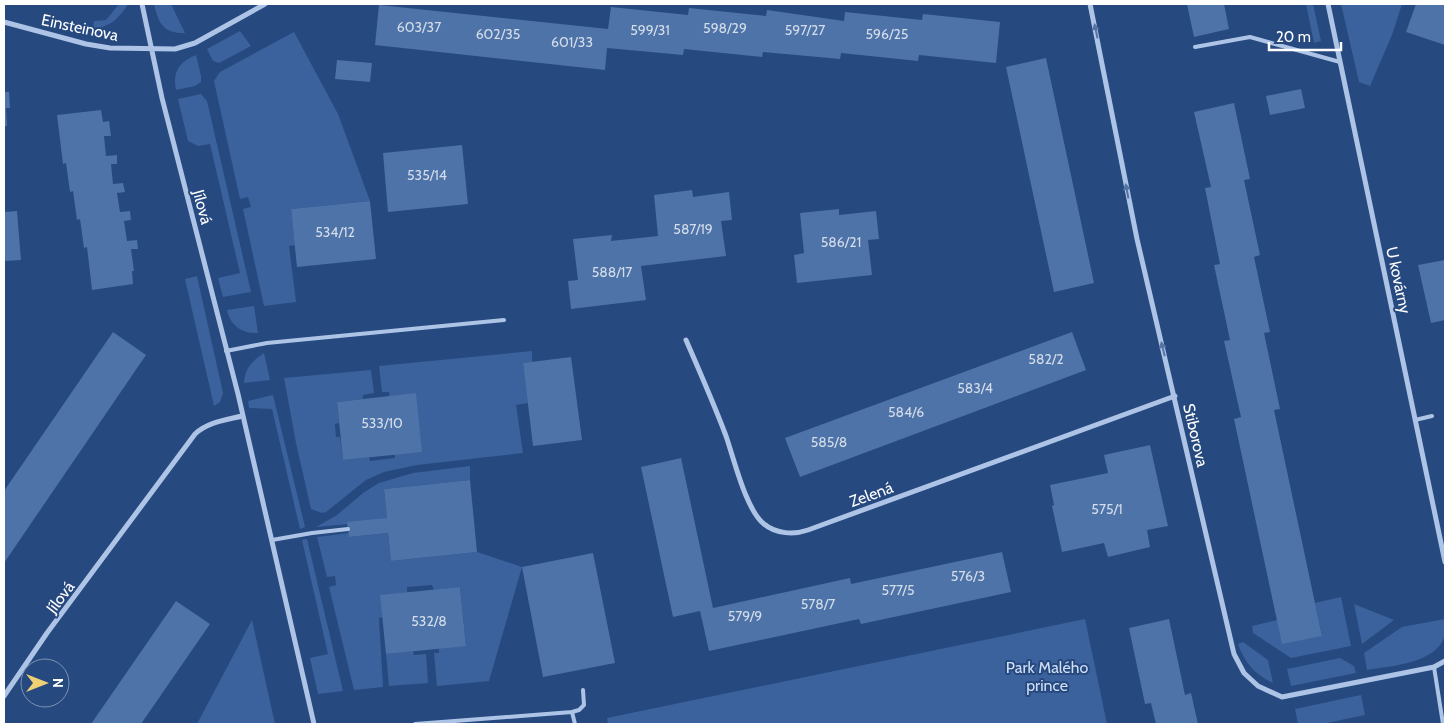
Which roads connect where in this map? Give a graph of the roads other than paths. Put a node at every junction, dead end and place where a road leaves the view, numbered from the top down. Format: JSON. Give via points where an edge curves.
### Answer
{"nodes":[{"id":1,"x":142,"y":4,"type":"edge"},
{"id":2,"x":265,"y":4,"type":"edge"},
{"id":3,"x":1090,"y":4,"type":"edge"},
{"id":4,"x":1328,"y":4,"type":"edge"},
{"id":5,"x":4,"y":22,"type":"edge"},
{"id":6,"x":1195,"y":47,"type":"dead end"},
{"id":7,"x":152,"y":49,"type":"junction"},
{"id":8,"x":1340,"y":62,"type":"junction"},
{"id":9,"x":504,"y":320,"type":"dead end"},
{"id":10,"x":686,"y":340,"type":"dead end"},
{"id":11,"x":226,"y":351,"type":"junction"},
{"id":12,"x":1175,"y":396,"type":"junction"},
{"id":13,"x":242,"y":416,"type":"junction"},
{"id":14,"x":1432,"y":416,"type":"dead end"},
{"id":15,"x":1415,"y":420,"type":"junction"},
{"id":16,"x":348,"y":529,"type":"dead end"},
{"id":17,"x":272,"y":540,"type":"junction"},
{"id":18,"x":1445,"y":562,"type":"edge"},
{"id":19,"x":1445,"y":662,"type":"edge"},
{"id":20,"x":1434,"y":667,"type":"junction"},
{"id":21,"x":583,"y":690,"type":"dead end"},
{"id":22,"x":4,"y":696,"type":"edge"},
{"id":23,"x":572,"y":712,"type":"junction"},
{"id":24,"x":314,"y":724,"type":"edge"},
{"id":25,"x":416,"y":724,"type":"edge"},
{"id":26,"x":575,"y":724,"type":"edge"},
{"id":27,"x":1443,"y":724,"type":"edge"}],
"edges":[{"from":1,"to":7,"type":"street","name":"Jílová"},
{"from":2,"to":7,"type":"street","via":[[187,46]]},
{"from":12,"to":3,"type":"street","name":"Stiborova","one_way":true,"via":[[1137,240]]},
{"from":4,"to":8,"type":"street","name":"U kovárny"},
{"from":5,"to":7,"type":"street","name":"Einsteinova","via":[[86,44]]},
{"from":6,"to":8,"type":"lane","via":[[1250,37]]},
{"from":7,"to":11,"type":"street","name":"Jílová"},
{"from":8,"to":15,"type":"street","name":"U kovárny"},
{"from":9,"to":11,"type":"lane","via":[[267,343]]},
{"from":10,"to":12,"type":"street","name":"Zelená","via":[[754,512],[767,526],[788,533],[801,533]]},
{"from":11,"to":13,"type":"street","name":"Jílová"},
{"from":12,"to":20,"type":"street","name":"Stiborova","via":[[1234,654],[1244,673],[1258,686],[1282,697]]},
{"from":13,"to":17,"type":"street","name":"Jílová"},
{"from":13,"to":22,"type":"street","name":"Jílová","via":[[214,423],[195,434]]},
{"from":14,"to":15,"type":"lane"},
{"from":15,"to":18,"type":"street","name":"U kovárny"},
{"from":16,"to":17,"type":"lane"},
{"from":17,"to":24,"type":"street","name":"Jílová"},
{"from":19,"to":20,"type":"street"},
{"from":20,"to":27,"type":"lane"},
{"from":21,"to":23,"type":"lane","via":[[584,705]]},
{"from":23,"to":25,"type":"lane"},
{"from":23,"to":26,"type":"lane"}]}
